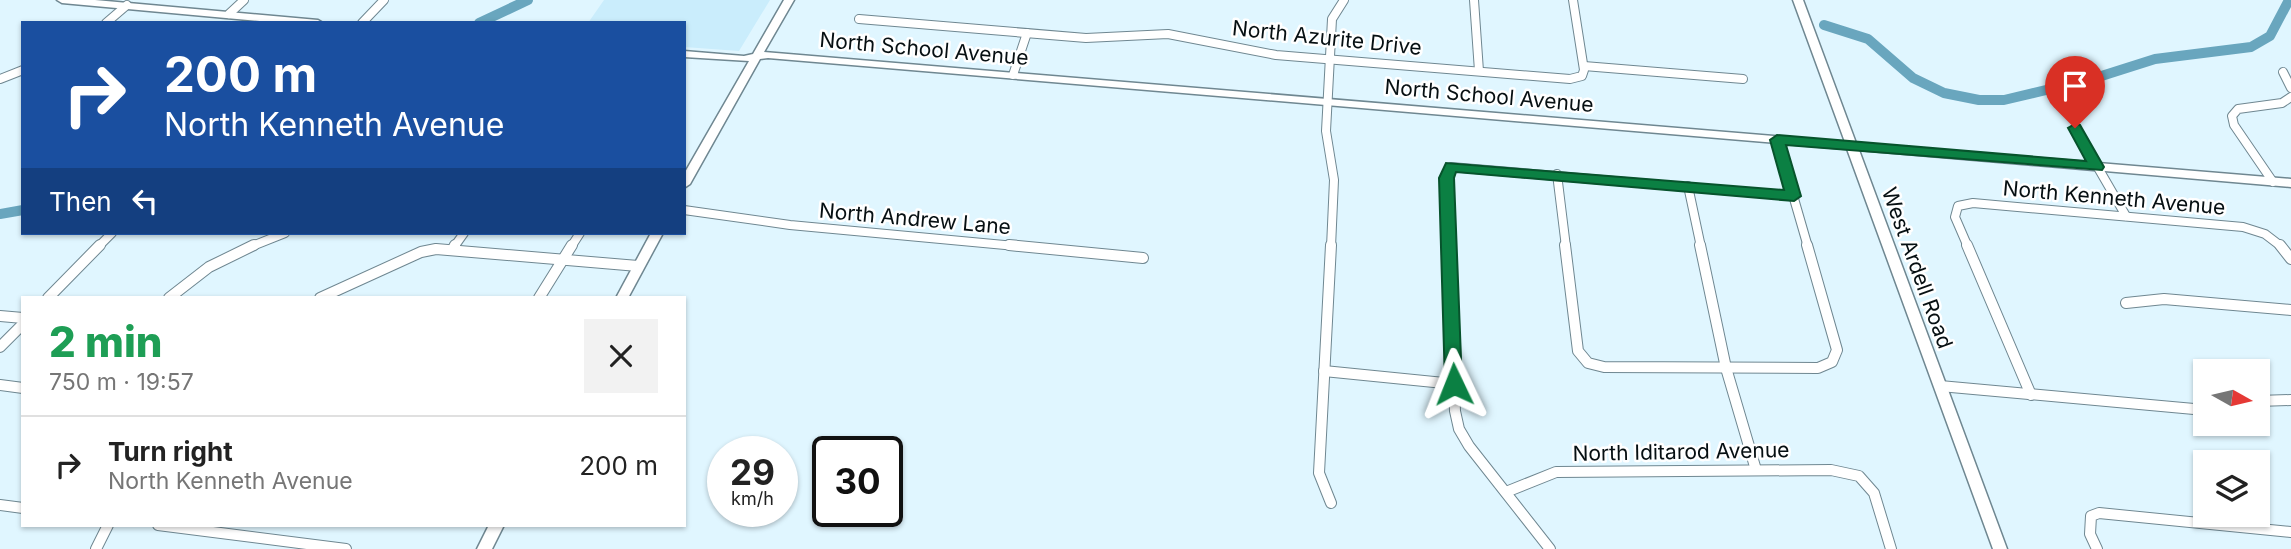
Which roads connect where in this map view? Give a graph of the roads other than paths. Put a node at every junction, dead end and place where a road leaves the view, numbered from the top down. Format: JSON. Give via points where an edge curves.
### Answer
{"nodes":[{"id":1,"x":62,"y":0,"type":"edge"},
{"id":2,"x":244,"y":0,"type":"edge"},
{"id":3,"x":384,"y":0,"type":"edge"},
{"id":4,"x":789,"y":0,"type":"edge"},
{"id":5,"x":1344,"y":0,"type":"edge"},
{"id":6,"x":1474,"y":0,"type":"edge"},
{"id":7,"x":1573,"y":0,"type":"edge"},
{"id":8,"x":1798,"y":0,"type":"edge"},
{"id":9,"x":127,"y":5,"type":"junction"},
{"id":10,"x":229,"y":14,"type":"junction"},
{"id":11,"x":859,"y":19,"type":"dead end"},
{"id":12,"x":108,"y":21,"type":"edge"},
{"id":13,"x":298,"y":21,"type":"edge"},
{"id":14,"x":364,"y":21,"type":"edge"},
{"id":15,"x":1027,"y":33,"type":"junction"},
{"id":16,"x":686,"y":54,"type":"edge"},
{"id":17,"x":756,"y":57,"type":"junction"},
{"id":18,"x":1331,"y":60,"type":"junction"},
{"id":19,"x":1584,"y":66,"type":"junction"},
{"id":20,"x":21,"y":71,"type":"edge"},
{"id":21,"x":1479,"y":71,"type":"junction"},
{"id":22,"x":2283,"y":72,"type":"dead end"},
{"id":23,"x":1013,"y":75,"type":"junction"},
{"id":24,"x":0,"y":79,"type":"edge"},
{"id":25,"x":1743,"y":79,"type":"dead end"},
{"id":26,"x":2291,"y":88,"type":"edge"},
{"id":27,"x":2291,"y":97,"type":"edge"},
{"id":28,"x":1328,"y":102,"type":"junction"},
{"id":29,"x":2075,"y":128,"type":"dead end"},
{"id":30,"x":1777,"y":140,"type":"junction"},
{"id":31,"x":1852,"y":146,"type":"junction"},
{"id":32,"x":2097,"y":167,"type":"junction"},
{"id":33,"x":1557,"y":174,"type":"junction"},
{"id":34,"x":686,"y":180,"type":"edge"},
{"id":35,"x":2273,"y":182,"type":"junction"},
{"id":36,"x":2291,"y":183,"type":"edge"},
{"id":37,"x":1688,"y":186,"type":"junction"},
{"id":38,"x":1794,"y":196,"type":"junction"},
{"id":39,"x":686,"y":210,"type":"edge"},
{"id":40,"x":2126,"y":216,"type":"junction"},
{"id":41,"x":110,"y":235,"type":"edge"},
{"id":42,"x":280,"y":235,"type":"edge"},
{"id":43,"x":463,"y":235,"type":"edge"},
{"id":44,"x":579,"y":235,"type":"edge"},
{"id":45,"x":656,"y":235,"type":"edge"},
{"id":46,"x":453,"y":249,"type":"junction"},
{"id":47,"x":1143,"y":258,"type":"dead end"},
{"id":48,"x":2291,"y":259,"type":"edge"},
{"id":49,"x":563,"y":260,"type":"junction"},
{"id":50,"x":638,"y":266,"type":"junction"},
{"id":51,"x":50,"y":296,"type":"edge"},
{"id":52,"x":171,"y":296,"type":"edge"},
{"id":53,"x":324,"y":296,"type":"edge"},
{"id":54,"x":540,"y":296,"type":"edge"},
{"id":55,"x":623,"y":296,"type":"edge"},
{"id":56,"x":2126,"y":303,"type":"dead end"},
{"id":57,"x":2291,"y":310,"type":"edge"},
{"id":58,"x":0,"y":316,"type":"edge"},
{"id":59,"x":21,"y":321,"type":"edge"},
{"id":60,"x":21,"y":323,"type":"edge"},
{"id":61,"x":0,"y":347,"type":"edge"},
{"id":62,"x":1726,"y":368,"type":"junction"},
{"id":63,"x":1324,"y":370,"type":"junction"},
{"id":64,"x":1454,"y":384,"type":"junction"},
{"id":65,"x":0,"y":385,"type":"edge"},
{"id":66,"x":1940,"y":386,"type":"junction"},
{"id":67,"x":21,"y":388,"type":"edge"},
{"id":68,"x":2031,"y":395,"type":"junction"},
{"id":69,"x":2291,"y":400,"type":"edge"},
{"id":70,"x":2270,"y":401,"type":"edge"},
{"id":71,"x":2193,"y":409,"type":"edge"},
{"id":72,"x":1756,"y":470,"type":"junction"},
{"id":73,"x":1506,"y":492,"type":"junction"},
{"id":74,"x":1331,"y":503,"type":"dead end"},
{"id":75,"x":0,"y":505,"type":"edge"},
{"id":76,"x":21,"y":508,"type":"edge"},
{"id":77,"x":107,"y":527,"type":"edge"},
{"id":78,"x":174,"y":527,"type":"edge"},
{"id":79,"x":496,"y":527,"type":"edge"},
{"id":80,"x":2291,"y":532,"type":"edge"},
{"id":81,"x":96,"y":549,"type":"edge"},
{"id":82,"x":346,"y":549,"type":"edge"},
{"id":83,"x":484,"y":549,"type":"edge"},
{"id":84,"x":1550,"y":549,"type":"edge"},
{"id":85,"x":1891,"y":549,"type":"edge"},
{"id":86,"x":2000,"y":549,"type":"edge"},
{"id":87,"x":2097,"y":549,"type":"edge"}],
"edges":[{"from":1,"to":9,"type":"street"},
{"from":2,"to":10,"type":"street"},
{"from":3,"to":14,"type":"street"},
{"from":4,"to":17,"type":"street"},
{"from":5,"to":18,"type":"street","via":[[1332,19]]},
{"from":6,"to":21,"type":"street"},
{"from":7,"to":19,"type":"street"},
{"from":8,"to":31,"type":"street","name":"West Ardell Road"},
{"from":9,"to":10,"type":"street"},
{"from":9,"to":12,"type":"street"},
{"from":10,"to":13,"type":"street"},
{"from":11,"to":15,"type":"street","name":"North Azurite Drive"},
{"from":15,"to":18,"type":"street","name":"North Azurite Drive","via":[[1086,38],[1168,34],[1242,50]]},
{"from":15,"to":23,"type":"street"},
{"from":16,"to":17,"type":"street","name":"North School Avenue"},
{"from":17,"to":23,"type":"street","name":"North School Avenue"},
{"from":17,"to":34,"type":"street"},
{"from":18,"to":21,"type":"street","name":"North Azurite Drive"},
{"from":18,"to":28,"type":"street"},
{"from":19,"to":21,"type":"street","name":"North Azurite Drive","via":[[1582,76],[1570,79]]},
{"from":19,"to":25,"type":"street"},
{"from":20,"to":24,"type":"street"},
{"from":22,"to":26,"type":"street"},
{"from":23,"to":28,"type":"street","name":"North School Avenue"},
{"from":27,"to":35,"type":"street","via":[[2282,103],[2238,109],[2231,116]]},
{"from":28,"to":30,"type":"street","name":"North School Avenue"},
{"from":28,"to":63,"type":"street","via":[[1326,131],[1334,180]]},
{"from":29,"to":32,"type":"street"},
{"from":30,"to":31,"type":"street","name":"North School Avenue"},
{"from":30,"to":38,"type":"street"},
{"from":31,"to":32,"type":"street","name":"North School Avenue"},
{"from":31,"to":66,"type":"street","name":"West Ardell Road"},
{"from":32,"to":35,"type":"street","name":"North School Avenue"},
{"from":32,"to":40,"type":"street"},
{"from":33,"to":37,"type":"street"},
{"from":33,"to":62,"type":"street","via":[[1578,351],[1588,363]]},
{"from":33,"to":64,"type":"street","via":[[1451,167],[1446,178]]},
{"from":35,"to":36,"type":"street","name":"North School Avenue"},
{"from":37,"to":38,"type":"street"},
{"from":37,"to":62,"type":"street"},
{"from":38,"to":62,"type":"street","via":[[1837,349],[1832,362],[1818,368]]},
{"from":39,"to":47,"type":"street","name":"North Andrew Lane","via":[[790,225]]},
{"from":40,"to":48,"type":"street","name":"North Kenneth Avenue","via":[[2244,227],[2266,233]]},
{"from":40,"to":68,"type":"street","name":"North Kenneth Avenue","via":[[1973,203],[1958,206],[1955,217]]},
{"from":41,"to":51,"type":"street"},
{"from":42,"to":52,"type":"street","via":[[210,265]]},
{"from":43,"to":46,"type":"street"},
{"from":44,"to":49,"type":"street"},
{"from":45,"to":50,"type":"street"},
{"from":46,"to":49,"type":"street"},
{"from":46,"to":53,"type":"street","via":[[421,252]]},
{"from":49,"to":50,"type":"street"},
{"from":49,"to":54,"type":"street"},
{"from":50,"to":55,"type":"street"},
{"from":56,"to":57,"type":"street","via":[[2164,299]]},
{"from":58,"to":59,"type":"street"},
{"from":60,"to":61,"type":"street"},
{"from":62,"to":72,"type":"street"},
{"from":63,"to":64,"type":"street"},
{"from":63,"to":74,"type":"street","via":[[1318,473]]},
{"from":64,"to":73,"type":"street","via":[[1459,429]]},
{"from":65,"to":67,"type":"street"},
{"from":66,"to":68,"type":"street"},
{"from":66,"to":86,"type":"street","name":"West Ardell Road"},
{"from":68,"to":71,"type":"street"},
{"from":69,"to":70,"type":"street"},
{"from":72,"to":73,"type":"street","name":"North Iditarod Avenue","via":[[1556,472]]},
{"from":72,"to":85,"type":"street","name":"North Iditarod Avenue","via":[[1831,470],[1859,476],[1874,493]]},
{"from":73,"to":84,"type":"street"},
{"from":75,"to":76,"type":"street"},
{"from":77,"to":81,"type":"street"},
{"from":78,"to":82,"type":"street"},
{"from":79,"to":83,"type":"street"},
{"from":80,"to":87,"type":"street","via":[[2111,513],[2091,516],[2090,534]]}]}
